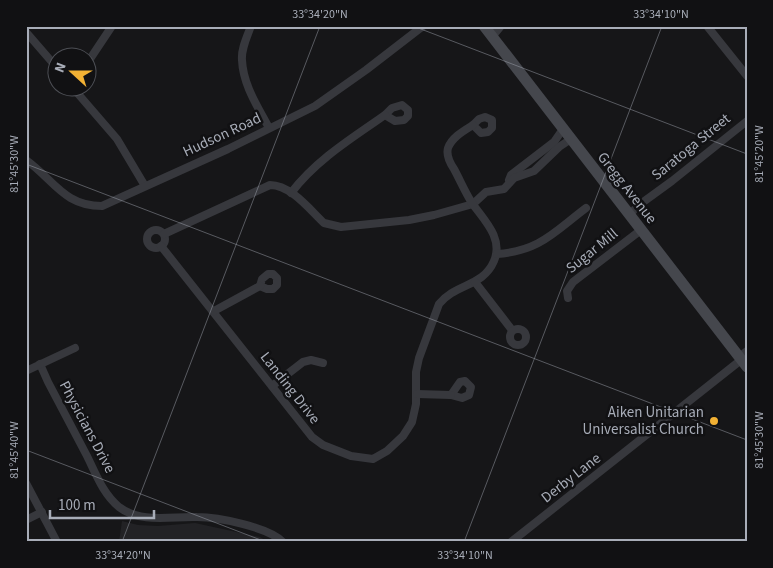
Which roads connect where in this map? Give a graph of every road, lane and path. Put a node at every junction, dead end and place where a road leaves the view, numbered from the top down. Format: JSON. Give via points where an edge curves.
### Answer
{"nodes":[{"id":1,"x":112,"y":26,"type":"edge"},
{"id":2,"x":251,"y":26,"type":"edge"},
{"id":3,"x":422,"y":26,"type":"edge"},
{"id":4,"x":484,"y":26,"type":"edge"},
{"id":5,"x":501,"y":26,"type":"edge"},
{"id":6,"x":706,"y":26,"type":"edge"},
{"id":7,"x":26,"y":32,"type":"edge"},
{"id":8,"x":492,"y":37,"type":"junction"},
{"id":9,"x":97,"y":48,"type":"edge"},
{"id":10,"x":48,"y":57,"type":"edge"},
{"id":11,"x":747,"y":76,"type":"edge"},
{"id":12,"x":81,"y":98,"type":"edge"},
{"id":13,"x":385,"y":115,"type":"dead end"},
{"id":14,"x":747,"y":121,"type":"edge"},
{"id":15,"x":473,"y":124,"type":"dead end"},
{"id":16,"x":269,"y":128,"type":"junction"},
{"id":17,"x":563,"y":129,"type":"junction"},
{"id":18,"x":571,"y":140,"type":"junction"},
{"id":19,"x":26,"y":160,"type":"edge"},
{"id":20,"x":145,"y":186,"type":"junction"},
{"id":21,"x":504,"y":189,"type":"junction"},
{"id":22,"x":291,"y":193,"type":"junction"},
{"id":23,"x":473,"y":204,"type":"junction"},
{"id":24,"x":586,"y":208,"type":"dead end"},
{"id":25,"x":629,"y":215,"type":"junction"},
{"id":26,"x":641,"y":230,"type":"junction"},
{"id":27,"x":164,"y":234,"type":"junction"},
{"id":28,"x":161,"y":246,"type":"junction"},
{"id":29,"x":497,"y":254,"type":"junction"},
{"id":30,"x":475,"y":282,"type":"junction"},
{"id":31,"x":260,"y":286,"type":"dead end"},
{"id":32,"x":568,"y":298,"type":"dead end"},
{"id":33,"x":214,"y":311,"type":"junction"},
{"id":34,"x":512,"y":330,"type":"dead end"},
{"id":35,"x":75,"y":348,"type":"dead end"},
{"id":36,"x":743,"y":359,"type":"edge"},
{"id":37,"x":323,"y":363,"type":"dead end"},
{"id":38,"x":40,"y":364,"type":"junction"},
{"id":39,"x":26,"y":371,"type":"edge"},
{"id":40,"x":272,"y":386,"type":"junction"},
{"id":41,"x":417,"y":394,"type":"junction"},
{"id":42,"x":451,"y":395,"type":"dead end"},
{"id":43,"x":26,"y":483,"type":"edge"},
{"id":44,"x":42,"y":512,"type":"junction"},
{"id":45,"x":26,"y":520,"type":"edge"},
{"id":46,"x":57,"y":542,"type":"edge"},
{"id":47,"x":283,"y":542,"type":"edge"},
{"id":48,"x":511,"y":542,"type":"edge"}],
"edges":[{"from":1,"to":9,"type":"street"},
{"from":2,"to":16,"type":"street","via":[[242,58],[243,69],[249,90]]},
{"from":3,"to":16,"type":"street","name":"Hudson Road","via":[[315,106]]},
{"from":4,"to":8,"type":"street","name":"Gregg Avenue"},
{"from":5,"to":8,"type":"street"},
{"from":6,"to":11,"type":"street"},
{"from":7,"to":10,"type":"street"},
{"from":8,"to":17,"type":"street","name":"Gregg Avenue"},
{"from":12,"to":20,"type":"street","via":[[117,140]]},
{"from":13,"to":22,"type":"street","via":[[326,158]]},
{"from":14,"to":25,"type":"street","name":"Saratoga Street"},
{"from":15,"to":23,"type":"street","via":[[451,143],[447,154]]},
{"from":16,"to":20,"type":"street","name":"Hudson Road"},
{"from":17,"to":18,"type":"street","name":"Gregg Avenue"},
{"from":17,"to":21,"type":"street","via":[[554,142],[511,175]]},
{"from":18,"to":21,"type":"street","name":"Landing Drive","via":[[559,147],[540,168],[514,178]]},
{"from":18,"to":25,"type":"street","name":"Gregg Avenue"},
{"from":19,"to":20,"type":"street","name":"Hudson Road","via":[[67,197],[87,205],[102,206]]},
{"from":21,"to":23,"type":"street","name":"Landing Drive","via":[[486,192]]},
{"from":22,"to":23,"type":"street","name":"Landing Drive","via":[[324,224],[335,227],[421,218]]},
{"from":22,"to":27,"type":"street","name":"Landing Drive","via":[[279,186],[265,186]]},
{"from":23,"to":29,"type":"street","via":[[489,225]]},
{"from":24,"to":29,"type":"street","via":[[543,242]]},
{"from":25,"to":26,"type":"street","name":"Gregg Avenue"},
{"from":26,"to":32,"type":"street","name":"Sugar Mill","via":[[573,282],[567,291]]},
{"from":26,"to":36,"type":"street","name":"Gregg Avenue"},
{"from":27,"to":28,"type":"street"},
{"from":27,"to":28,"type":"street","name":"Landing Drive","via":[[153,230],[146,237],[150,245]]},
{"from":28,"to":33,"type":"street","name":"Landing Drive"},
{"from":29,"to":30,"type":"street","name":"Landing Drive","via":[[488,270]]},
{"from":30,"to":34,"type":"street"},
{"from":30,"to":41,"type":"street","name":"Landing Drive","via":[[454,290],[439,304],[419,358]]},
{"from":31,"to":33,"type":"street"},
{"from":33,"to":40,"type":"street","name":"Landing Drive"},
{"from":35,"to":38,"type":"street"},
{"from":36,"to":48,"type":"street","name":"Derby Lane"},
{"from":37,"to":40,"type":"street","via":[[303,362]]},
{"from":38,"to":39,"type":"street"},
{"from":38,"to":47,"type":"street","name":"Physicians Drive","via":[[103,488],[122,509],[162,519],[199,517],[222,520],[271,533]]},
{"from":40,"to":41,"type":"street","name":"Landing Drive","via":[[317,441],[365,459],[381,454],[403,436],[412,422]]},
{"from":41,"to":42,"type":"street"},
{"from":43,"to":44,"type":"street"},
{"from":44,"to":45,"type":"street"},
{"from":44,"to":46,"type":"street"}]}
